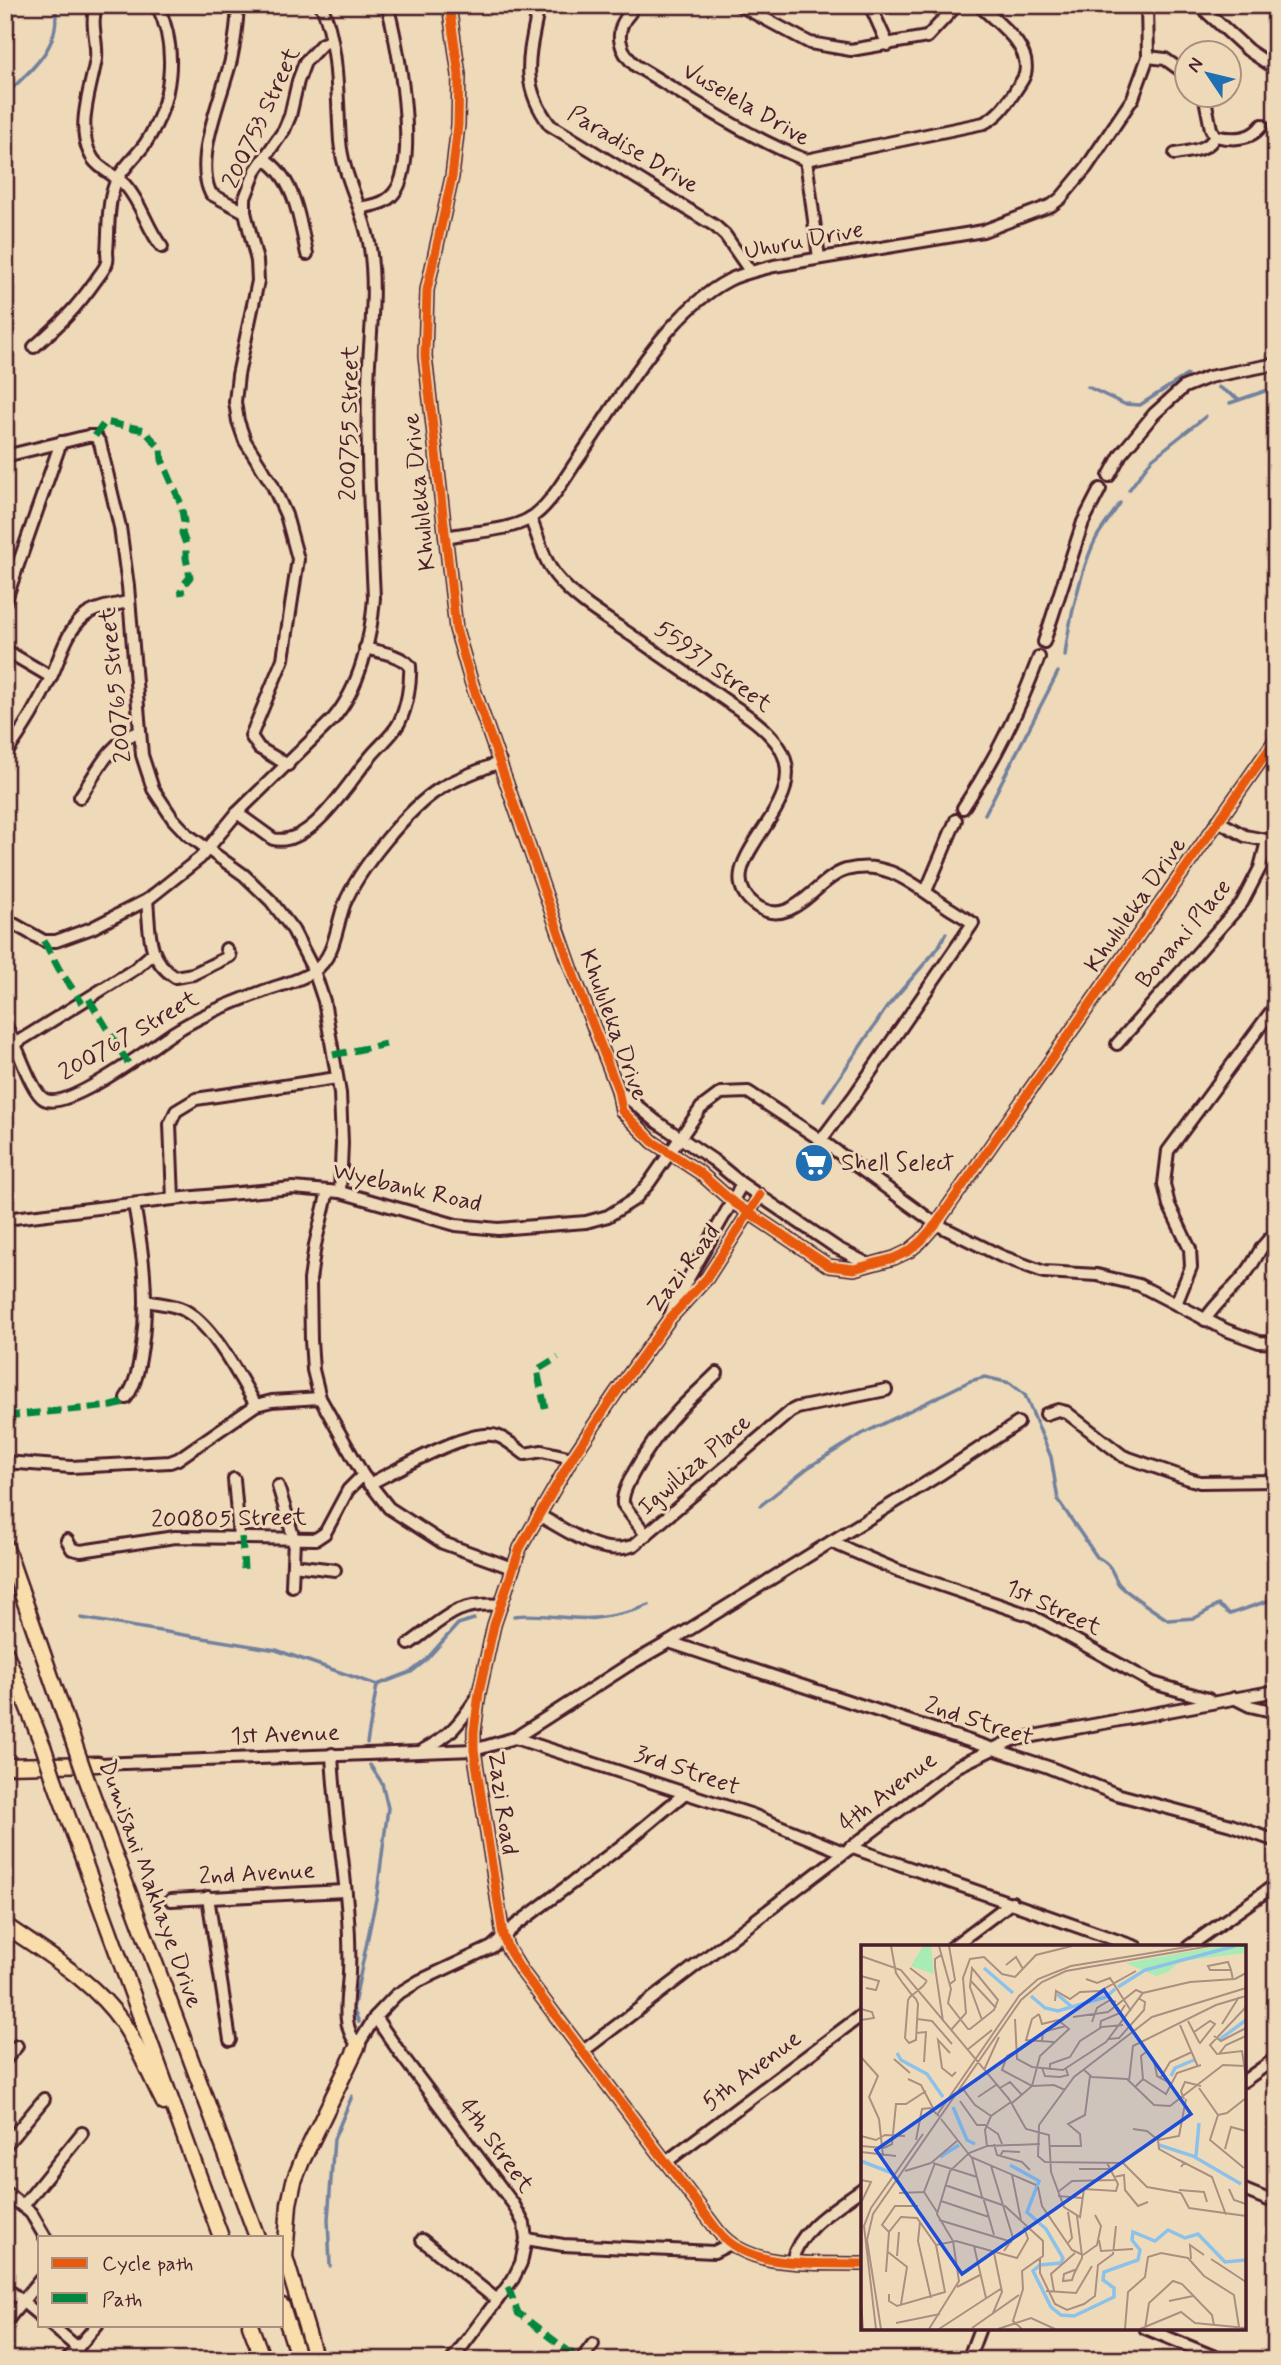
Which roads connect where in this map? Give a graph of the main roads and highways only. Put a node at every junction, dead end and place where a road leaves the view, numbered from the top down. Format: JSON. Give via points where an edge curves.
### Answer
{"nodes":[{"id":1,"x":5,"y":1545,"type":"edge"},
{"id":2,"x":5,"y":1651,"type":"edge"},
{"id":3,"x":7,"y":1763,"type":"edge"},
{"id":4,"x":98,"y":1763,"type":"road end"},
{"id":5,"x":5,"y":1925,"type":"edge"},
{"id":6,"x":358,"y":2045,"type":"road end"},
{"id":7,"x":194,"y":2164,"type":"junction"},
{"id":8,"x":221,"y":2236,"type":"edge"},
{"id":9,"x":257,"y":2236,"type":"edge"},
{"id":10,"x":284,"y":2312,"type":"edge"},
{"id":11,"x":250,"y":2326,"type":"edge"},
{"id":12,"x":263,"y":2360,"type":"edge"},
{"id":13,"x":299,"y":2360,"type":"edge"},
{"id":14,"x":316,"y":2360,"type":"edge"}],
"edges":[{"from":1,"to":9,"type":"main road","name":"Dumisani Makhaye Drive","bridge":true,"via":[[85,1776]]},
{"from":2,"to":7,"type":"main road","bridge":true},
{"from":3,"to":4,"type":"main road"},
{"from":5,"to":7,"type":"main road","via":[[72,1972],[102,1997],[121,2021]]},
{"from":6,"to":14,"type":"main road","via":[[302,2161],[289,2204],[285,2258]]},
{"from":7,"to":8,"type":"main road"},
{"from":10,"to":13,"type":"main road"},
{"from":11,"to":12,"type":"main road"}]}
